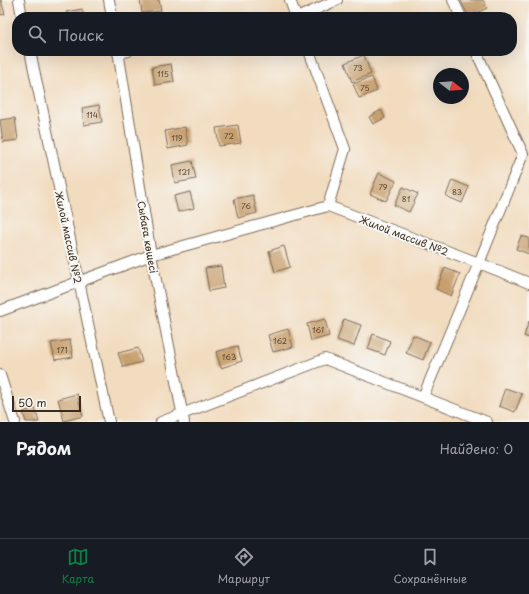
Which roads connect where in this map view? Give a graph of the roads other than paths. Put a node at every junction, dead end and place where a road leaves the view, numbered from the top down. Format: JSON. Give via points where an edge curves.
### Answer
{"nodes":[{"id":1,"x":19,"y":0,"type":"edge"},
{"id":2,"x":109,"y":0,"type":"edge"},
{"id":3,"x":290,"y":0,"type":"edge"},
{"id":4,"x":337,"y":0,"type":"edge"},
{"id":5,"x":453,"y":0,"type":"edge"},
{"id":6,"x":21,"y":12,"type":"edge"},
{"id":7,"x":111,"y":12,"type":"edge"},
{"id":8,"x":296,"y":12,"type":"edge"},
{"id":9,"x":309,"y":12,"type":"edge"},
{"id":10,"x":459,"y":12,"type":"edge"},
{"id":11,"x":31,"y":56,"type":"edge"},
{"id":12,"x":122,"y":56,"type":"edge"},
{"id":13,"x":311,"y":56,"type":"edge"},
{"id":14,"x":478,"y":56,"type":"edge"},
{"id":15,"x":526,"y":153,"type":"edge"},
{"id":16,"x":328,"y":206,"type":"junction"},
{"id":17,"x":151,"y":254,"type":"junction"},
{"id":18,"x":479,"y":263,"type":"junction"},
{"id":19,"x":79,"y":282,"type":"junction"},
{"id":20,"x":529,"y":283,"type":"edge"},
{"id":21,"x":0,"y":311,"type":"edge"},
{"id":22,"x":0,"y":375,"type":"edge"},
{"id":23,"x":423,"y":397,"type":"junction"},
{"id":24,"x":183,"y":418,"type":"edge"},
{"id":25,"x":15,"y":422,"type":"edge"},
{"id":26,"x":109,"y":422,"type":"edge"},
{"id":27,"x":161,"y":422,"type":"edge"},
{"id":28,"x":487,"y":422,"type":"edge"}],
"edges":[{"from":1,"to":6,"type":"street"},
{"from":2,"to":7,"type":"street"},
{"from":3,"to":8,"type":"street"},
{"from":4,"to":9,"type":"street"},
{"from":5,"to":10,"type":"street"},
{"from":11,"to":19,"type":"street","name":"Жилой массив №2"},
{"from":12,"to":17,"type":"street","name":"Сыбаға көшесі"},
{"from":13,"to":16,"type":"street","via":[[345,149]]},
{"from":14,"to":15,"type":"street"},
{"from":15,"to":18,"type":"street"},
{"from":16,"to":17,"type":"street"},
{"from":16,"to":18,"type":"street","name":"Жилой массив №2"},
{"from":17,"to":19,"type":"street"},
{"from":17,"to":24,"type":"street","name":"Сыбаға көшесі"},
{"from":18,"to":20,"type":"street","name":"Жилой массив №2"},
{"from":18,"to":23,"type":"street"},
{"from":19,"to":21,"type":"street"},
{"from":19,"to":26,"type":"street","name":"Жилой массив №2"},
{"from":22,"to":25,"type":"street"},
{"from":23,"to":24,"type":"street","via":[[325,359]]},
{"from":23,"to":28,"type":"street"},
{"from":24,"to":27,"type":"street"}]}
